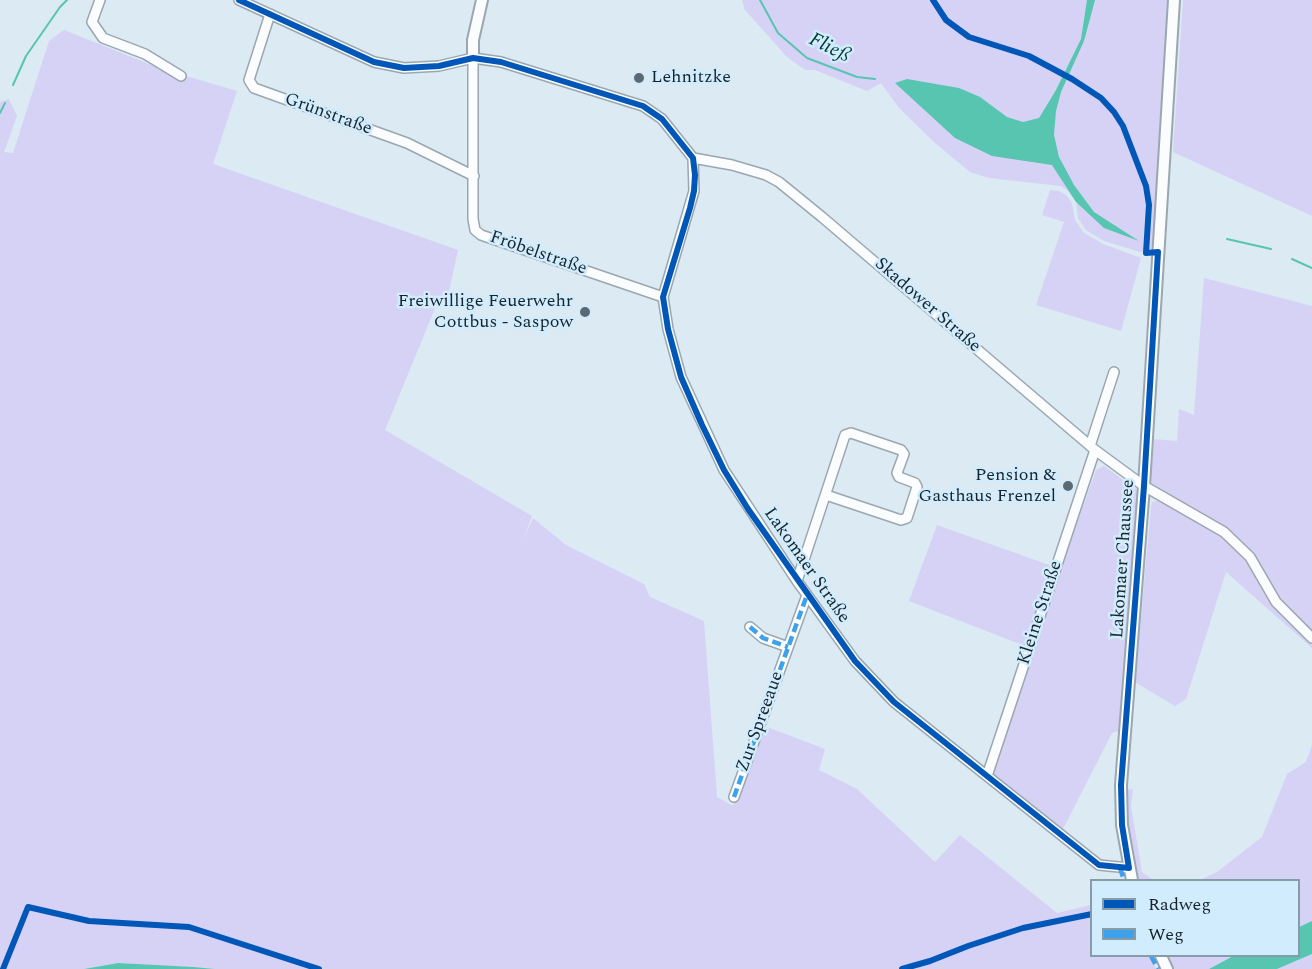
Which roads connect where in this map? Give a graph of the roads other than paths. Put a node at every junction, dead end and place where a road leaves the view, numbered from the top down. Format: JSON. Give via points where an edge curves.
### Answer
{"nodes":[{"id":1,"x":100,"y":0,"type":"edge"},
{"id":2,"x":239,"y":0,"type":"edge"},
{"id":3,"x":482,"y":0,"type":"edge"},
{"id":4,"x":1174,"y":0,"type":"edge"},
{"id":5,"x":270,"y":14,"type":"junction"},
{"id":6,"x":473,"y":58,"type":"junction"},
{"id":7,"x":181,"y":76,"type":"dead end"},
{"id":8,"x":693,"y":158,"type":"junction"},
{"id":9,"x":474,"y":176,"type":"junction"},
{"id":10,"x":663,"y":297,"type":"junction"},
{"id":11,"x":1114,"y":372,"type":"dead end"},
{"id":12,"x":1092,"y":448,"type":"junction"},
{"id":13,"x":1144,"y":486,"type":"junction"},
{"id":14,"x":826,"y":495,"type":"junction"},
{"id":15,"x":797,"y":581,"type":"junction"},
{"id":16,"x":807,"y":595,"type":"junction"},
{"id":17,"x":750,"y":627,"type":"dead end"},
{"id":18,"x":1312,"y":638,"type":"edge"},
{"id":19,"x":788,"y":647,"type":"junction"},
{"id":20,"x":987,"y":776,"type":"junction"},
{"id":21,"x":734,"y":797,"type":"dead end"},
{"id":22,"x":1129,"y":868,"type":"junction"},
{"id":23,"x":1132,"y":879,"type":"edge"}],
"edges":[{"from":1,"to":7,"type":"street","via":[[92,22],[103,38],[145,54]]},
{"from":2,"to":5,"type":"street"},
{"from":3,"to":6,"type":"street"},
{"from":4,"to":13,"type":"street","name":"Lakomaer Chaussee"},
{"from":5,"to":6,"type":"street","via":[[374,62],[404,68],[439,66]]},
{"from":5,"to":9,"type":"street","name":"Grünstraße","via":[[249,80],[254,88],[407,143]]},
{"from":6,"to":8,"type":"street","via":[[501,62],[643,106],[662,119]]},
{"from":6,"to":9,"type":"street","name":"Fröbelstraße"},
{"from":8,"to":10,"type":"street","name":"Lakomaer Straße","via":[[694,191]]},
{"from":8,"to":12,"type":"street","name":"Skadower Straße","via":[[732,165],[779,182]]},
{"from":9,"to":10,"type":"street","name":"Fröbelstraße","via":[[472,219],[481,235]]},
{"from":10,"to":15,"type":"street","name":"Lakomaer Straße","via":[[681,377],[702,425],[724,470]]},
{"from":11,"to":12,"type":"street","name":"Kleine Straße"},
{"from":12,"to":13,"type":"street","name":"Skadower Straße"},
{"from":12,"to":20,"type":"street","name":"Kleine Straße"},
{"from":13,"to":18,"type":"street","name":"Skadower Straße","via":[[1224,532],[1250,557],[1276,602]]},
{"from":13,"to":22,"type":"street","name":"Lakomaer Chaussee","via":[[1121,785]]},
{"from":14,"to":14,"type":"street","via":[[846,435],[851,433],[901,450],[904,454],[897,473],[917,487],[907,518],[901,520]]},
{"from":14,"to":15,"type":"street"},
{"from":15,"to":16,"type":"street","name":"Lakomaer Straße"},
{"from":16,"to":19,"type":"street","name":"Zur Spreeaue"},
{"from":16,"to":20,"type":"street","name":"Lakomaer Straße","via":[[855,662],[894,702]]},
{"from":17,"to":19,"type":"street","name":"Zur Spreeaue","via":[[763,638]]},
{"from":19,"to":21,"type":"street","name":"Zur Spreeaue"},
{"from":20,"to":22,"type":"street","name":"Lakomaer Straße","via":[[1099,865]]},
{"from":22,"to":23,"type":"street","name":"Lakomaer Chaussee"}]}
